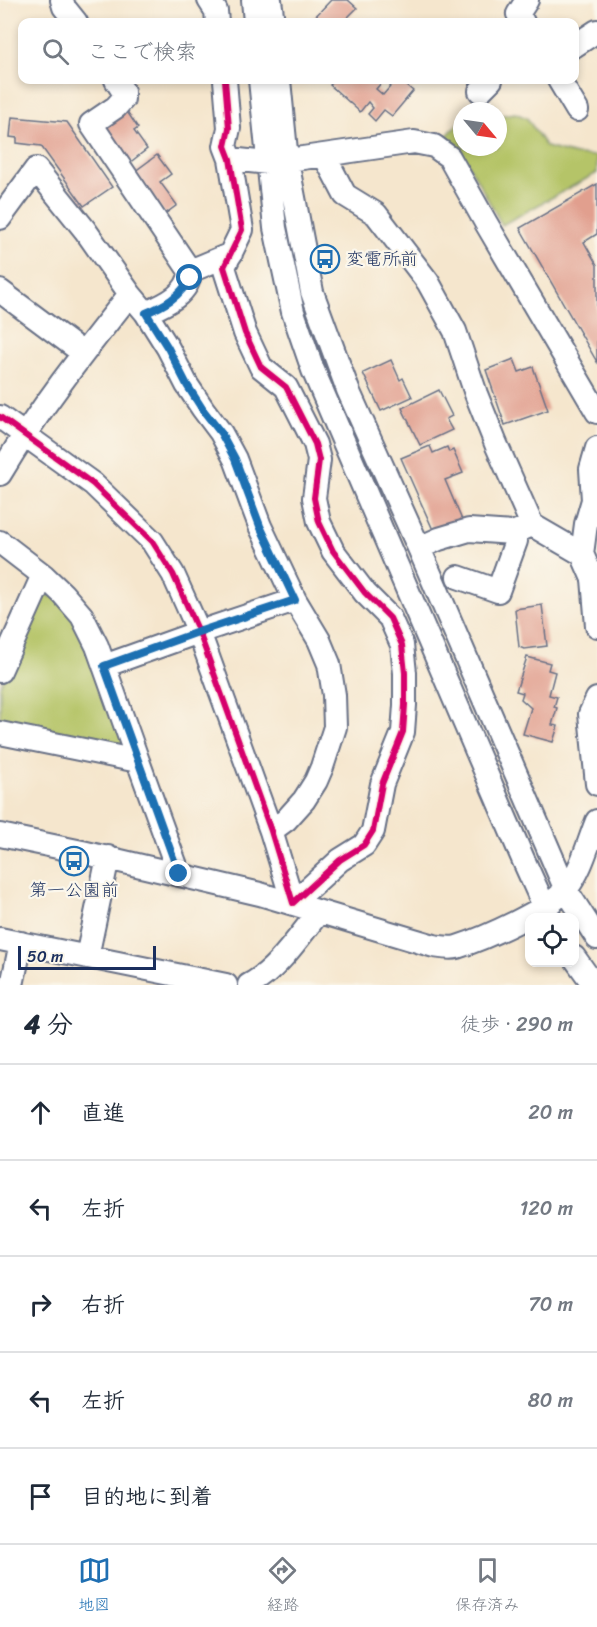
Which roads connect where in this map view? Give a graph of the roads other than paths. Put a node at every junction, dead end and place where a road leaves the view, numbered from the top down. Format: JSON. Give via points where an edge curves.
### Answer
{"nodes":[{"id":1,"x":62,"y":0,"type":"edge"},
{"id":2,"x":209,"y":0,"type":"edge"},
{"id":3,"x":253,"y":0,"type":"edge"},
{"id":4,"x":270,"y":0,"type":"edge"},
{"id":5,"x":527,"y":0,"type":"edge"},
{"id":6,"x":73,"y":18,"type":"edge"},
{"id":7,"x":217,"y":18,"type":"edge"},
{"id":8,"x":255,"y":18,"type":"edge"},
{"id":9,"x":272,"y":18,"type":"edge"},
{"id":10,"x":520,"y":18,"type":"edge"},
{"id":11,"x":597,"y":31,"type":"edge"},
{"id":12,"x":579,"y":43,"type":"edge"},
{"id":13,"x":119,"y":84,"type":"edge"},
{"id":14,"x":225,"y":84,"type":"edge"},
{"id":15,"x":261,"y":84,"type":"edge"},
{"id":16,"x":279,"y":84,"type":"edge"},
{"id":17,"x":561,"y":84,"type":"edge"},
{"id":18,"x":577,"y":110,"type":"dead end"},
{"id":19,"x":324,"y":155,"type":"junction"},
{"id":20,"x":230,"y":159,"type":"junction"},
{"id":21,"x":277,"y":162,"type":"junction"},
{"id":22,"x":0,"y":218,"type":"edge"},
{"id":23,"x":231,"y":254,"type":"junction"},
{"id":24,"x":190,"y":272,"type":"junction"},
{"id":25,"x":0,"y":291,"type":"edge"},
{"id":26,"x":130,"y":294,"type":"junction"},
{"id":27,"x":146,"y":313,"type":"junction"},
{"id":28,"x":83,"y":353,"type":"junction"},
{"id":29,"x":597,"y":412,"type":"edge"},
{"id":30,"x":0,"y":417,"type":"edge"},
{"id":31,"x":24,"y":434,"type":"junction"},
{"id":32,"x":597,"y":448,"type":"edge"},
{"id":33,"x":0,"y":474,"type":"edge"},
{"id":34,"x":522,"y":529,"type":"junction"},
{"id":35,"x":0,"y":542,"type":"edge"},
{"id":36,"x":419,"y":548,"type":"junction"},
{"id":37,"x":588,"y":562,"type":"edge"},
{"id":38,"x":44,"y":574,"type":"junction"},
{"id":39,"x":458,"y":577,"type":"dead end"},
{"id":40,"x":295,"y":600,"type":"junction"},
{"id":41,"x":597,"y":626,"type":"edge"},
{"id":42,"x":198,"y":632,"type":"junction"},
{"id":43,"x":104,"y":666,"type":"junction"},
{"id":44,"x":0,"y":671,"type":"edge"},
{"id":45,"x":597,"y":699,"type":"edge"},
{"id":46,"x":0,"y":733,"type":"edge"},
{"id":47,"x":138,"y":761,"type":"junction"},
{"id":48,"x":597,"y":784,"type":"edge"},
{"id":49,"x":597,"y":821,"type":"edge"},
{"id":50,"x":271,"y":831,"type":"junction"},
{"id":51,"x":0,"y":835,"type":"edge"},
{"id":52,"x":108,"y":858,"type":"junction"},
{"id":53,"x":179,"y":874,"type":"junction"},
{"id":54,"x":566,"y":890,"type":"junction"},
{"id":55,"x":293,"y":903,"type":"junction"},
{"id":56,"x":320,"y":912,"type":"junction"},
{"id":57,"x":548,"y":913,"type":"edge"},
{"id":58,"x":525,"y":921,"type":"edge"},
{"id":59,"x":597,"y":938,"type":"edge"},
{"id":60,"x":10,"y":941,"type":"edge"},
{"id":61,"x":87,"y":957,"type":"junction"},
{"id":62,"x":579,"y":964,"type":"edge"},
{"id":63,"x":12,"y":985,"type":"edge"},
{"id":64,"x":226,"y":985,"type":"edge"},
{"id":65,"x":249,"y":985,"type":"edge"},
{"id":66,"x":594,"y":985,"type":"edge"}],
"edges":[{"from":1,"to":6,"type":"street"},
{"from":2,"to":7,"type":"street"},
{"from":3,"to":8,"type":"street"},
{"from":4,"to":9,"type":"street"},
{"from":5,"to":10,"type":"street","via":[[518,14]]},
{"from":11,"to":12,"type":"street"},
{"from":13,"to":24,"type":"street","via":[[123,99],[91,124]]},
{"from":14,"to":20,"type":"street","via":[[229,128],[225,146]]},
{"from":15,"to":21,"type":"street"},
{"from":16,"to":21,"type":"street"},
{"from":17,"to":18,"type":"street"},
{"from":19,"to":21,"type":"street"},
{"from":19,"to":29,"type":"street","via":[[414,142],[434,146],[449,157]]},
{"from":19,"to":34,"type":"street","via":[[345,195],[376,214],[428,282],[455,331]]},
{"from":20,"to":21,"type":"street"},
{"from":20,"to":23,"type":"street","via":[[242,230]]},
{"from":21,"to":36,"type":"street","via":[[312,292],[348,390]]},
{"from":21,"to":57,"type":"street","via":[[275,228],[293,312],[313,370]]},
{"from":22,"to":26,"type":"street","via":[[36,169]]},
{"from":23,"to":24,"type":"street"},
{"from":23,"to":55,"type":"street","via":[[224,267],[245,333],[261,367],[286,387],[315,444],[319,460],[314,498],[319,522],[333,551],[390,618],[402,645],[405,673],[403,732],[382,784],[373,831],[364,845],[340,860]]},
{"from":24,"to":27,"type":"street","via":[[176,297]]},
{"from":25,"to":28,"type":"street"},
{"from":26,"to":27,"type":"street"},
{"from":26,"to":28,"type":"street"},
{"from":27,"to":40,"type":"street","via":[[235,459],[260,526]]},
{"from":28,"to":31,"type":"street"},
{"from":30,"to":31,"type":"street"},
{"from":31,"to":33,"type":"street"},
{"from":31,"to":42,"type":"street","via":[[93,484],[152,541],[173,574]]},
{"from":32,"to":37,"type":"street","via":[[591,469],[593,500],[586,524]]},
{"from":34,"to":36,"type":"street","via":[[469,530]]},
{"from":34,"to":37,"type":"street"},
{"from":34,"to":39,"type":"street","via":[[498,591]]},
{"from":35,"to":38,"type":"street"},
{"from":36,"to":54,"type":"street"},
{"from":37,"to":41,"type":"street"},
{"from":38,"to":43,"type":"street","via":[[82,616]]},
{"from":38,"to":44,"type":"street"},
{"from":40,"to":42,"type":"street"},
{"from":40,"to":50,"type":"street","via":[[329,664],[335,727],[322,767],[304,800]]},
{"from":42,"to":43,"type":"street"},
{"from":42,"to":50,"type":"street"},
{"from":43,"to":47,"type":"street"},
{"from":45,"to":48,"type":"street","via":[[590,714]]},
{"from":46,"to":47,"type":"street"},
{"from":47,"to":53,"type":"street"},
{"from":49,"to":54,"type":"street","via":[[578,871]]},
{"from":50,"to":55,"type":"street"},
{"from":51,"to":52,"type":"street"},
{"from":52,"to":53,"type":"street"},
{"from":52,"to":61,"type":"street"},
{"from":53,"to":55,"type":"street"},
{"from":54,"to":57,"type":"street"},
{"from":54,"to":59,"type":"street"},
{"from":55,"to":56,"type":"street"},
{"from":56,"to":58,"type":"street","via":[[434,946],[454,948]]},
{"from":56,"to":65,"type":"street","via":[[279,961]]},
{"from":60,"to":61,"type":"street"},
{"from":60,"to":63,"type":"street"},
{"from":61,"to":64,"type":"street"},
{"from":62,"to":66,"type":"street"}]}
